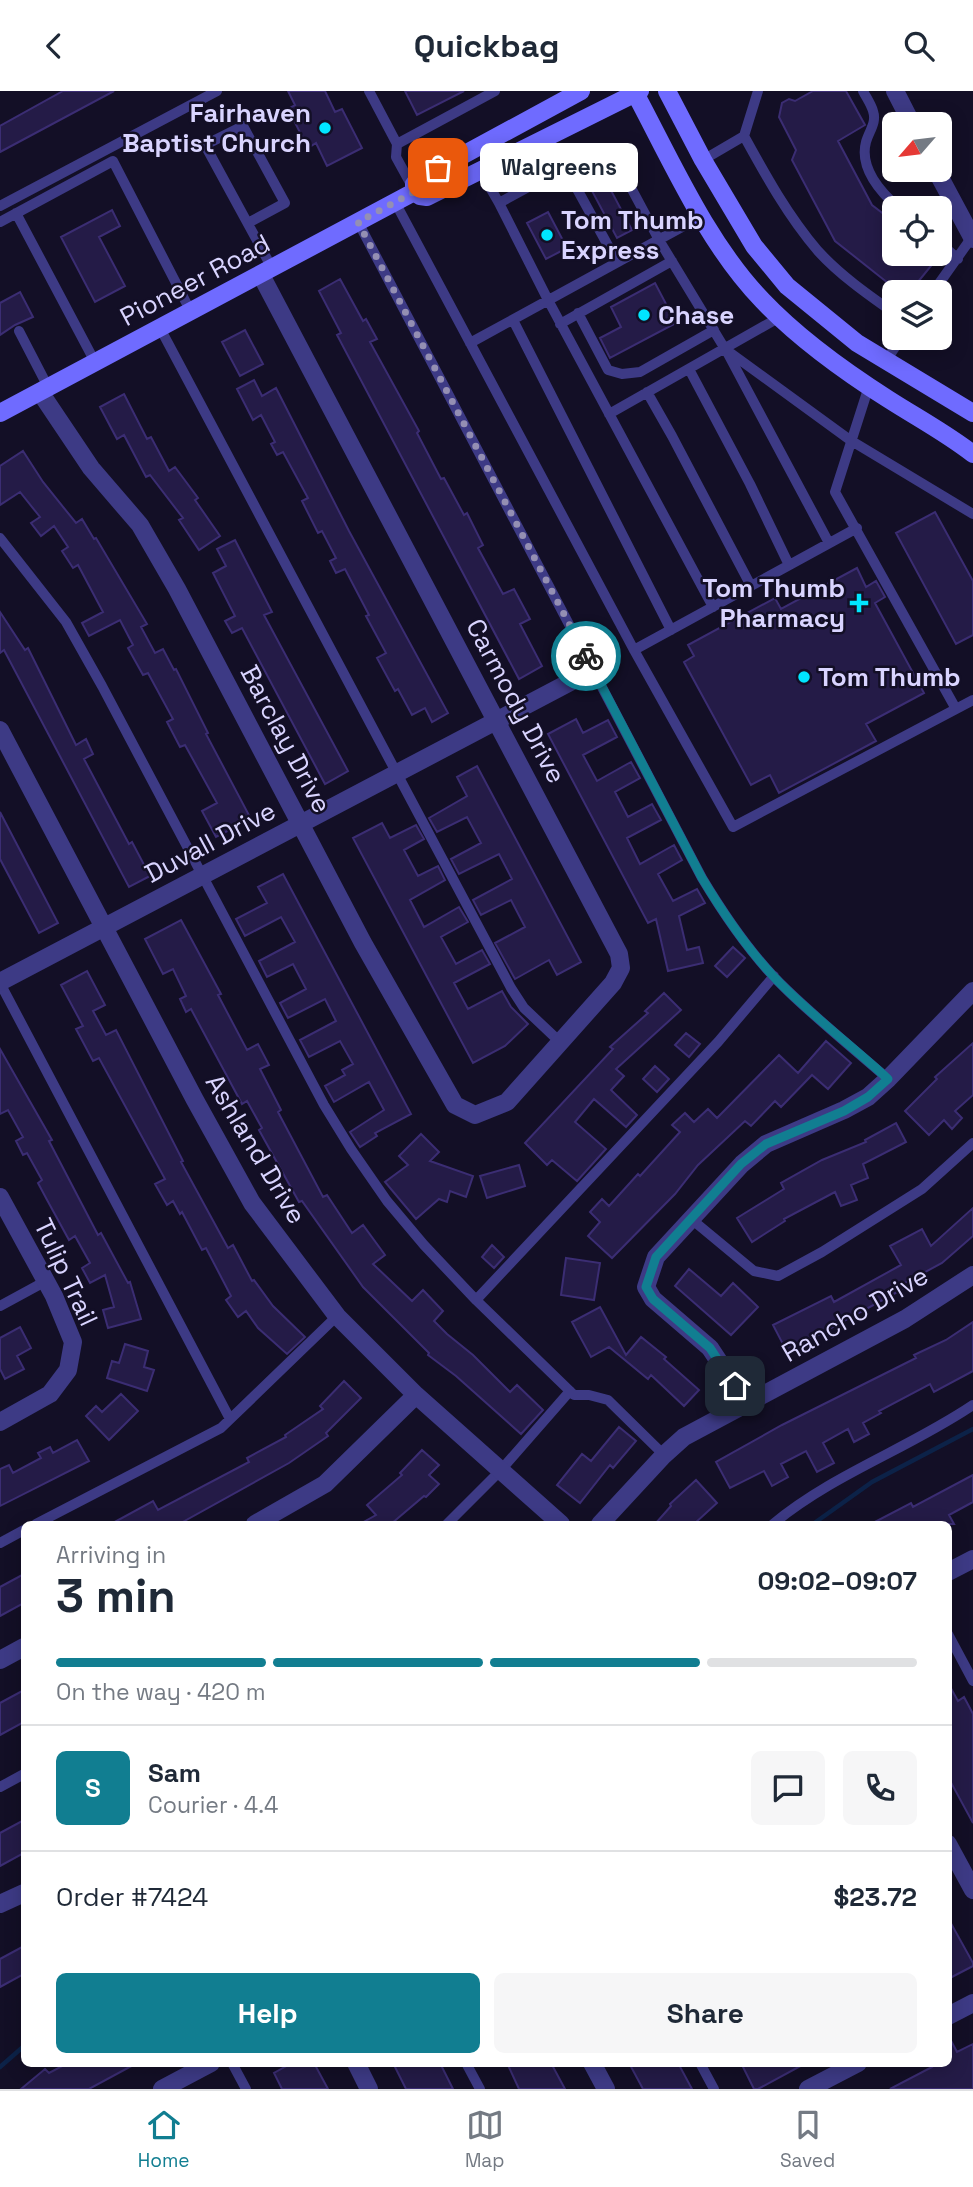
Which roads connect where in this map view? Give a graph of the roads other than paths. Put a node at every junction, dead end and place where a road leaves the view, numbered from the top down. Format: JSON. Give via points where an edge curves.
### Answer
{"nodes":[{"id":1,"x":217,"y":91,"type":"edge"},
{"id":2,"x":369,"y":91,"type":"edge"},
{"id":3,"x":495,"y":91,"type":"edge"},
{"id":4,"x":581,"y":91,"type":"edge"},
{"id":5,"x":667,"y":91,"type":"edge"},
{"id":6,"x":758,"y":91,"type":"edge"},
{"id":7,"x":863,"y":91,"type":"edge"},
{"id":8,"x":895,"y":91,"type":"edge"},
{"id":9,"x":636,"y":92,"type":"edge"},
{"id":10,"x":906,"y":112,"type":"edge"},
{"id":11,"x":744,"y":136,"type":"junction"},
{"id":12,"x":397,"y":144,"type":"junction"},
{"id":13,"x":613,"y":155,"type":"dead end"},
{"id":14,"x":703,"y":160,"type":"junction"},
{"id":15,"x":480,"y":170,"type":"junction"},
{"id":16,"x":943,"y":182,"type":"edge"},
{"id":17,"x":414,"y":192,"type":"junction"},
{"id":18,"x":885,"y":196,"type":"edge"},
{"id":19,"x":395,"y":202,"type":"junction"},
{"id":20,"x":499,"y":204,"type":"junction"},
{"id":21,"x":0,"y":207,"type":"edge"},
{"id":22,"x":16,"y":213,"type":"junction"},
{"id":23,"x":702,"y":216,"type":"junction"},
{"id":24,"x":0,"y":222,"type":"edge"},
{"id":25,"x":358,"y":222,"type":"junction"},
{"id":26,"x":248,"y":223,"type":"junction"},
{"id":27,"x":973,"y":238,"type":"edge"},
{"id":28,"x":659,"y":240,"type":"junction"},
{"id":29,"x":952,"y":254,"type":"edge"},
{"id":30,"x":958,"y":259,"type":"junction"},
{"id":31,"x":672,"y":261,"type":"junction"},
{"id":32,"x":617,"y":262,"type":"junction"},
{"id":33,"x":267,"y":271,"type":"junction"},
{"id":34,"x":942,"y":280,"type":"edge"},
{"id":35,"x":548,"y":300,"type":"junction"},
{"id":36,"x":882,"y":305,"type":"edge"},
{"id":37,"x":191,"y":312,"type":"junction"},
{"id":38,"x":578,"y":313,"type":"junction"},
{"id":39,"x":780,"y":317,"type":"junction"},
{"id":40,"x":513,"y":320,"type":"junction"},
{"id":41,"x":560,"y":324,"type":"junction"},
{"id":42,"x":160,"y":328,"type":"junction"},
{"id":43,"x":714,"y":330,"type":"junction"},
{"id":44,"x":19,"y":331,"type":"dead end"},
{"id":45,"x":470,"y":343,"type":"junction"},
{"id":46,"x":725,"y":349,"type":"junction"},
{"id":47,"x":893,"y":350,"type":"edge"},
{"id":48,"x":886,"y":361,"type":"junction"},
{"id":49,"x":95,"y":362,"type":"junction"},
{"id":50,"x":689,"y":369,"type":"junction"},
{"id":51,"x":869,"y":386,"type":"junction"},
{"id":52,"x":44,"y":389,"type":"junction"},
{"id":53,"x":647,"y":392,"type":"junction"},
{"id":54,"x":0,"y":413,"type":"edge"},
{"id":55,"x":973,"y":413,"type":"edge"},
{"id":56,"x":609,"y":414,"type":"junction"},
{"id":57,"x":850,"y":440,"type":"junction"},
{"id":58,"x":973,"y":454,"type":"edge"},
{"id":59,"x":973,"y":513,"type":"edge"},
{"id":60,"x":857,"y":529,"type":"junction"},
{"id":61,"x":0,"y":538,"type":"edge"},
{"id":62,"x":829,"y":543,"type":"junction"},
{"id":63,"x":789,"y":565,"type":"junction"},
{"id":64,"x":751,"y":586,"type":"junction"},
{"id":65,"x":713,"y":607,"type":"junction"},
{"id":66,"x":671,"y":630,"type":"junction"},
{"id":67,"x":634,"y":650,"type":"junction"},
{"id":68,"x":593,"y":670,"type":"junction"},
{"id":69,"x":973,"y":700,"type":"edge"},
{"id":70,"x":956,"y":709,"type":"junction"},
{"id":71,"x":496,"y":720,"type":"junction"},
{"id":72,"x":0,"y":730,"type":"edge"},
{"id":73,"x":397,"y":773,"type":"junction"},
{"id":74,"x":301,"y":824,"type":"junction"},
{"id":75,"x":203,"y":876,"type":"junction"},
{"id":76,"x":104,"y":928,"type":"junction"},
{"id":77,"x":774,"y":976,"type":"junction"},
{"id":78,"x":0,"y":983,"type":"edge"},
{"id":79,"x":973,"y":991,"type":"edge"},
{"id":80,"x":560,"y":1042,"type":"junction"},
{"id":81,"x":888,"y":1079,"type":"junction"},
{"id":82,"x":475,"y":1115,"type":"joint"},
{"id":83,"x":973,"y":1143,"type":"edge"},
{"id":84,"x":0,"y":1197,"type":"edge"},
{"id":85,"x":690,"y":1218,"type":"junction"},
{"id":86,"x":973,"y":1275,"type":"edge"},
{"id":87,"x":46,"y":1282,"type":"junction"},
{"id":88,"x":476,"y":1300,"type":"junction"},
{"id":89,"x":0,"y":1306,"type":"edge"},
{"id":90,"x":337,"y":1316,"type":"junction"},
{"id":91,"x":570,"y":1391,"type":"junction"},
{"id":92,"x":416,"y":1395,"type":"junction"},
{"id":93,"x":747,"y":1404,"type":"junction"},
{"id":94,"x":973,"y":1405,"type":"edge"},
{"id":95,"x":230,"y":1419,"type":"junction"},
{"id":96,"x":0,"y":1422,"type":"edge"},
{"id":97,"x":664,"y":1455,"type":"junction"},
{"id":98,"x":501,"y":1470,"type":"junction"},
{"id":99,"x":42,"y":1521,"type":"edge"},
{"id":100,"x":260,"y":1521,"type":"edge"},
{"id":101,"x":450,"y":1521,"type":"edge"},
{"id":102,"x":558,"y":1521,"type":"edge"},
{"id":103,"x":603,"y":1521,"type":"edge"},
{"id":104,"x":777,"y":1521,"type":"edge"},
{"id":105,"x":21,"y":1532,"type":"edge"},
{"id":106,"x":0,"y":1543,"type":"edge"},
{"id":107,"x":973,"y":1559,"type":"edge"},
{"id":108,"x":952,"y":1570,"type":"edge"},
{"id":109,"x":952,"y":1642,"type":"edge"},
{"id":110,"x":21,"y":1649,"type":"edge"},
{"id":111,"x":0,"y":1660,"type":"edge"},
{"id":112,"x":973,"y":1681,"type":"edge"},
{"id":113,"x":21,"y":1776,"type":"edge"},
{"id":114,"x":0,"y":1787,"type":"edge"},
{"id":115,"x":952,"y":1851,"type":"edge"},
{"id":116,"x":973,"y":1890,"type":"edge"},
{"id":117,"x":21,"y":1894,"type":"edge"},
{"id":118,"x":0,"y":1904,"type":"edge"},
{"id":119,"x":973,"y":2003,"type":"edge"},
{"id":120,"x":952,"y":2014,"type":"edge"},
{"id":121,"x":203,"y":2067,"type":"edge"},
{"id":122,"x":234,"y":2067,"type":"edge"},
{"id":123,"x":358,"y":2067,"type":"edge"},
{"id":124,"x":468,"y":2067,"type":"edge"},
{"id":125,"x":594,"y":2067,"type":"edge"},
{"id":126,"x":702,"y":2067,"type":"edge"},
{"id":127,"x":833,"y":2069,"type":"edge"},
{"id":128,"x":162,"y":2089,"type":"edge"},
{"id":129,"x":246,"y":2089,"type":"edge"},
{"id":130,"x":369,"y":2089,"type":"edge"},
{"id":131,"x":480,"y":2089,"type":"edge"},
{"id":132,"x":606,"y":2089,"type":"edge"},
{"id":133,"x":714,"y":2089,"type":"edge"},
{"id":134,"x":808,"y":2089,"type":"edge"}],
"edges":[{"from":1,"to":21,"type":"lane"},
{"from":2,"to":12,"type":"lane"},
{"from":3,"to":12,"type":"lane"},
{"from":4,"to":17,"type":"main road","name":"Pioneer Road","via":[[419,179]]},
{"from":5,"to":14,"type":"main road"},
{"from":6,"to":11,"type":"lane"},
{"from":7,"to":18,"type":"lane","via":[[874,119],[864,159]]},
{"from":8,"to":10,"type":"street"},
{"from":9,"to":15,"type":"main road","name":"Pioneer Road"},
{"from":9,"to":23,"type":"main road"},
{"from":11,"to":14,"type":"lane"},
{"from":11,"to":36,"type":"lane","via":[[773,190],[818,251]]},
{"from":12,"to":17,"type":"lane","via":[[396,157]]},
{"from":13,"to":28,"type":"lane"},
{"from":14,"to":48,"type":"main road","via":[[754,246],[787,286]]},
{"from":15,"to":17,"type":"main road","name":"Pioneer Road","via":[[427,197]]},
{"from":15,"to":20,"type":"lane"},
{"from":16,"to":27,"type":"street"},
{"from":17,"to":19,"type":"main road","name":"Pioneer Road"},
{"from":19,"to":25,"type":"main road","name":"Pioneer Road"},
{"from":19,"to":45,"type":"lane"},
{"from":20,"to":32,"type":"lane","via":[[565,167]]},
{"from":20,"to":35,"type":"lane"},
{"from":22,"to":24,"type":"lane"},
{"from":22,"to":37,"type":"lane","via":[[113,161]]},
{"from":22,"to":49,"type":"lane"},
{"from":23,"to":28,"type":"lane"},
{"from":23,"to":39,"type":"main road","via":[[743,279]]},
{"from":25,"to":33,"type":"main road","name":"Pioneer Road"},
{"from":25,"to":68,"type":"lane"},
{"from":26,"to":26,"type":"lane","via":[[205,145],[243,125],[285,203]]},
{"from":26,"to":33,"type":"lane"},
{"from":27,"to":30,"type":"lane"},
{"from":28,"to":31,"type":"lane"},
{"from":28,"to":32,"type":"lane"},
{"from":29,"to":30,"type":"lane"},
{"from":30,"to":34,"type":"lane"},
{"from":31,"to":38,"type":"lane"},
{"from":31,"to":43,"type":"lane"},
{"from":32,"to":35,"type":"lane"},
{"from":33,"to":37,"type":"main road","name":"Pioneer Road"},
{"from":33,"to":71,"type":"street","name":"Carmody Drive"},
{"from":35,"to":40,"type":"lane"},
{"from":35,"to":41,"type":"lane"},
{"from":37,"to":42,"type":"main road","name":"Pioneer Road"},
{"from":38,"to":41,"type":"lane"},
{"from":38,"to":43,"type":"lane","via":[[608,370],[622,374],[640,372]]},
{"from":39,"to":46,"type":"lane"},
{"from":39,"to":51,"type":"main road"},
{"from":40,"to":45,"type":"lane"},
{"from":40,"to":66,"type":"lane"},
{"from":41,"to":56,"type":"lane"},
{"from":42,"to":49,"type":"main road","name":"Pioneer Road"},
{"from":42,"to":73,"type":"lane"},
{"from":43,"to":46,"type":"lane"},
{"from":44,"to":52,"type":"lane"},
{"from":45,"to":67,"type":"lane"},
{"from":46,"to":50,"type":"lane"},
{"from":46,"to":57,"type":"lane"},
{"from":46,"to":62,"type":"lane"},
{"from":47,"to":48,"type":"lane"},
{"from":48,"to":51,"type":"main road"},
{"from":48,"to":55,"type":"main road"},
{"from":49,"to":52,"type":"main road","name":"Pioneer Road"},
{"from":50,"to":53,"type":"lane"},
{"from":50,"to":63,"type":"lane"},
{"from":51,"to":57,"type":"lane"},
{"from":51,"to":58,"type":"main road"},
{"from":52,"to":54,"type":"main road","name":"Pioneer Road"},
{"from":52,"to":74,"type":"street","name":"Barclay Drive","via":[[91,468],[140,525]]},
{"from":53,"to":56,"type":"lane"},
{"from":53,"to":64,"type":"lane"},
{"from":56,"to":65,"type":"lane"},
{"from":57,"to":59,"type":"lane"},
{"from":57,"to":60,"type":"lane","via":[[835,492]]},
{"from":60,"to":62,"type":"lane"},
{"from":60,"to":70,"type":"lane"},
{"from":61,"to":75,"type":"lane","via":[[66,622]]},
{"from":62,"to":63,"type":"lane"},
{"from":63,"to":64,"type":"lane"},
{"from":64,"to":65,"type":"lane"},
{"from":65,"to":66,"type":"lane"},
{"from":66,"to":67,"type":"lane"},
{"from":67,"to":70,"type":"lane","via":[[733,827]]},
{"from":68,"to":71,"type":"street","name":"Duvall Drive"},
{"from":68,"to":77,"type":"lane","via":[[702,878]]},
{"from":69,"to":70,"type":"lane"},
{"from":71,"to":73,"type":"street","name":"Duvall Drive"},
{"from":71,"to":80,"type":"street","name":"Carmody Drive","via":[[619,954],[621,968],[613,983]]},
{"from":72,"to":76,"type":"street","name":"Ashland Drive"},
{"from":73,"to":74,"type":"street","name":"Duvall Drive"},
{"from":73,"to":80,"type":"lane","via":[[511,988],[524,1009]]},
{"from":74,"to":75,"type":"street","name":"Duvall Drive"},
{"from":74,"to":82,"type":"street","name":"Barclay Drive","via":[[455,1105]]},
{"from":75,"to":76,"type":"street","name":"Duvall Drive"},
{"from":75,"to":88,"type":"lane","via":[[351,1149],[387,1201]]},
{"from":76,"to":78,"type":"street","name":"Duvall Drive"},
{"from":76,"to":90,"type":"street","name":"Ashland Drive","via":[[252,1203]]},
{"from":77,"to":81,"type":"lane"},
{"from":77,"to":88,"type":"lane"},
{"from":78,"to":95,"type":"lane"},
{"from":79,"to":81,"type":"street"},
{"from":80,"to":82,"type":"street","name":"Carmody Drive","via":[[507,1102]]},
{"from":81,"to":85,"type":"street","via":[[844,1111],[766,1144]]},
{"from":83,"to":85,"type":"lane","via":[[922,1189],[778,1276],[754,1271]]},
{"from":84,"to":87,"type":"street","name":"Tulip Trail"},
{"from":85,"to":93,"type":"street","via":[[656,1257],[646,1287],[653,1299],[710,1348]]},
{"from":86,"to":93,"type":"street","name":"Rancho Drive","via":[[905,1319]]},
{"from":87,"to":89,"type":"lane"},
{"from":87,"to":96,"type":"street","name":"Tulip Trail","via":[[73,1342],[68,1370],[50,1394]]},
{"from":88,"to":91,"type":"lane"},
{"from":90,"to":92,"type":"street","name":"Ashland Drive"},
{"from":90,"to":95,"type":"lane"},
{"from":91,"to":97,"type":"lane","via":[[608,1400]]},
{"from":91,"to":98,"type":"lane"},
{"from":92,"to":98,"type":"street","name":"Ashland Drive"},
{"from":92,"to":100,"type":"street","via":[[325,1484]]},
{"from":93,"to":97,"type":"street","name":"Rancho Drive","via":[[684,1437]]},
{"from":94,"to":104,"type":"lane","via":[[838,1479]]},
{"from":95,"to":99,"type":"lane","via":[[221,1428]]},
{"from":97,"to":103,"type":"street","name":"Rancho Drive"},
{"from":98,"to":101,"type":"lane"},
{"from":98,"to":102,"type":"street","name":"Ashland Drive"},
{"from":105,"to":106,"type":"lane"},
{"from":107,"to":108,"type":"street"},
{"from":109,"to":112,"type":"lane"},
{"from":110,"to":111,"type":"street"},
{"from":113,"to":114,"type":"lane"},
{"from":115,"to":116,"type":"street"},
{"from":117,"to":118,"type":"street"},
{"from":119,"to":120,"type":"street"},
{"from":121,"to":128,"type":"street"},
{"from":122,"to":129,"type":"lane"},
{"from":123,"to":130,"type":"street"},
{"from":124,"to":131,"type":"lane"},
{"from":125,"to":132,"type":"street"},
{"from":126,"to":133,"type":"lane"},
{"from":127,"to":134,"type":"street"}]}
